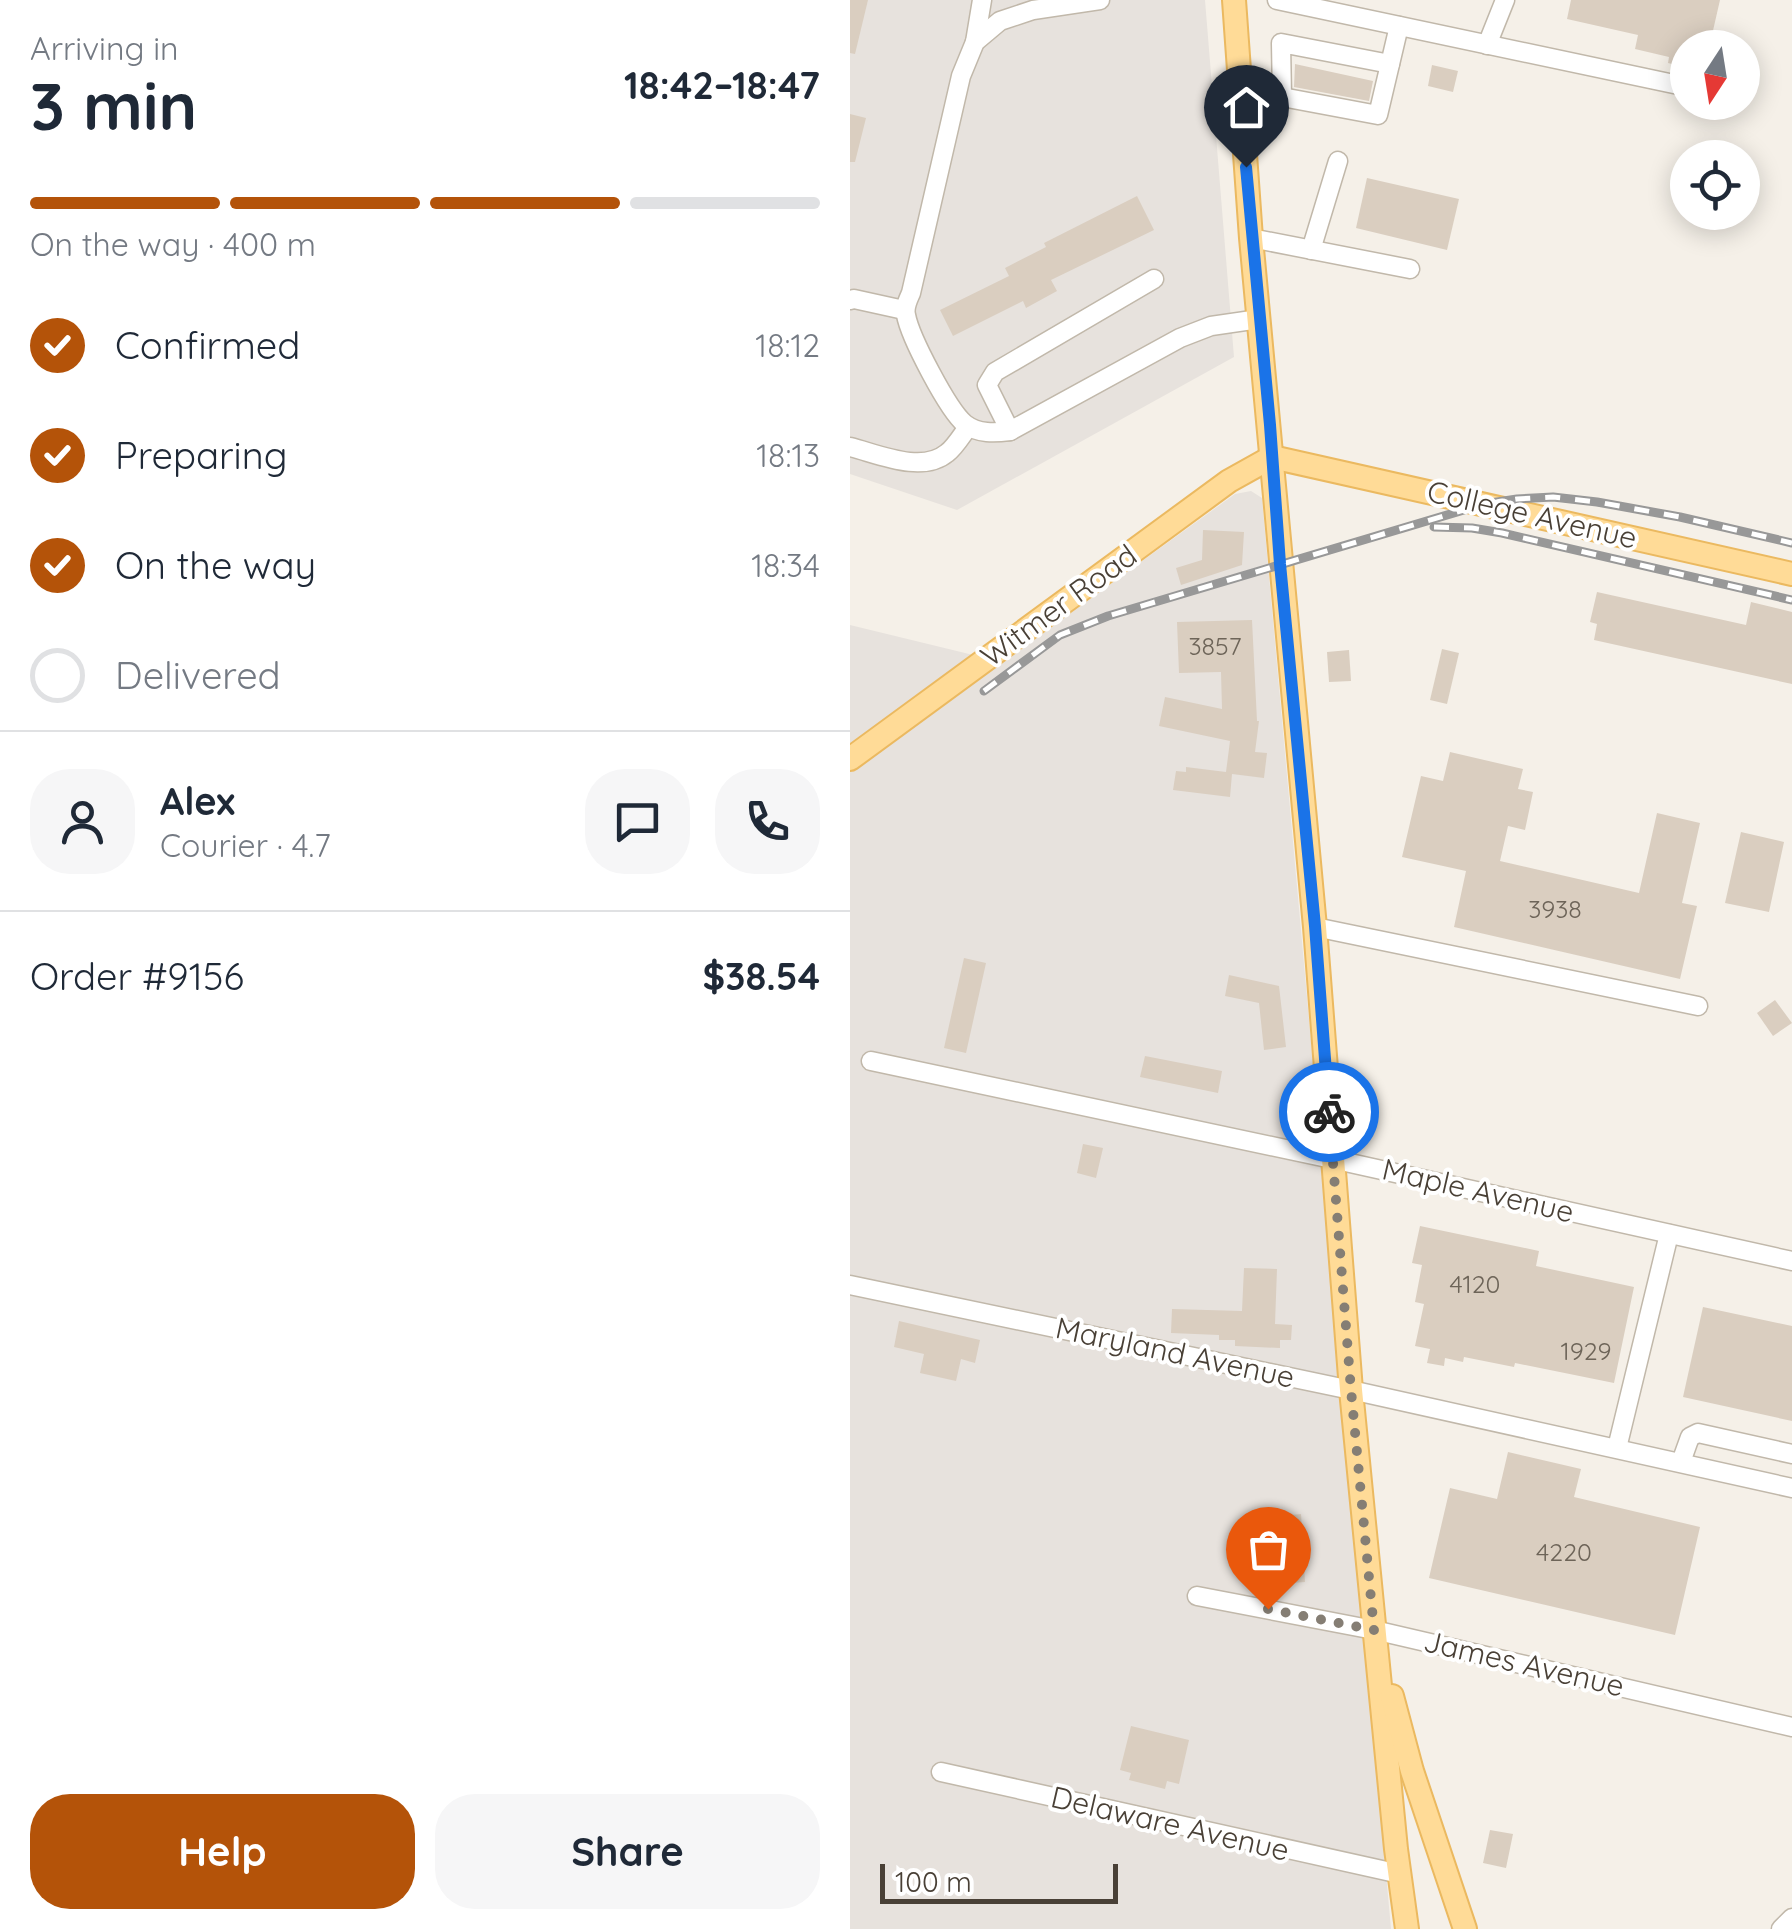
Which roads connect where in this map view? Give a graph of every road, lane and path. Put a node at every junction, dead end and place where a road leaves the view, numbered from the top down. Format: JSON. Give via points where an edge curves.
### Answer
{"nodes":[{"id":1,"x":982,"y":0,"type":"edge"},
{"id":2,"x":1100,"y":0,"type":"edge"},
{"id":3,"x":1234,"y":0,"type":"edge"},
{"id":4,"x":1277,"y":0,"type":"edge"},
{"id":5,"x":1505,"y":0,"type":"edge"},
{"id":6,"x":1349,"y":8,"type":"edge"},
{"id":7,"x":1399,"y":26,"type":"junction"},
{"id":8,"x":975,"y":42,"type":"junction"},
{"id":9,"x":1488,"y":45,"type":"junction"},
{"id":10,"x":1390,"y":64,"type":"junction"},
{"id":11,"x":1670,"y":83,"type":"edge"},
{"id":12,"x":1240,"y":96,"type":"junction"},
{"id":13,"x":1282,"y":97,"type":"junction"},
{"id":14,"x":1338,"y":161,"type":"dead end"},
{"id":15,"x":1251,"y":238,"type":"junction"},
{"id":16,"x":1311,"y":250,"type":"junction"},
{"id":17,"x":1410,"y":270,"type":"dead end"},
{"id":18,"x":1154,"y":280,"type":"dead end"},
{"id":19,"x":850,"y":300,"type":"edge"},
{"id":20,"x":904,"y":310,"type":"junction"},
{"id":21,"x":1259,"y":319,"type":"junction"},
{"id":22,"x":968,"y":427,"type":"junction"},
{"id":23,"x":1010,"y":430,"type":"junction"},
{"id":24,"x":850,"y":446,"type":"edge"},
{"id":25,"x":1272,"y":458,"type":"junction"},
{"id":26,"x":1792,"y":574,"type":"edge"},
{"id":27,"x":850,"y":760,"type":"edge"},
{"id":28,"x":1315,"y":926,"type":"junction"},
{"id":29,"x":1698,"y":1006,"type":"dead end"},
{"id":30,"x":870,"y":1060,"type":"dead end"},
{"id":31,"x":1332,"y":1159,"type":"junction"},
{"id":32,"x":1669,"y":1234,"type":"junction"},
{"id":33,"x":1792,"y":1261,"type":"edge"},
{"id":34,"x":850,"y":1285,"type":"edge"},
{"id":35,"x":1351,"y":1390,"type":"junction"},
{"id":36,"x":1617,"y":1448,"type":"junction"},
{"id":37,"x":1792,"y":1454,"type":"edge"},
{"id":38,"x":1681,"y":1462,"type":"junction"},
{"id":39,"x":1792,"y":1488,"type":"edge"},
{"id":40,"x":1197,"y":1596,"type":"dead end"},
{"id":41,"x":1374,"y":1630,"type":"junction"},
{"id":42,"x":1792,"y":1726,"type":"edge"},
{"id":43,"x":940,"y":1772,"type":"dead end"},
{"id":44,"x":1400,"y":1874,"type":"junction"},
{"id":45,"x":1792,"y":1918,"type":"edge"},
{"id":46,"x":1407,"y":1929,"type":"edge"},
{"id":47,"x":1465,"y":1929,"type":"edge"},
{"id":48,"x":1781,"y":1929,"type":"edge"}],
"edges":[{"from":1,"to":8,"type":"street"},
{"from":2,"to":8,"type":"street","via":[[1000,21]]},
{"from":3,"to":12,"type":"main road"},
{"from":4,"to":6,"type":"street"},
{"from":5,"to":9,"type":"street"},
{"from":6,"to":7,"type":"street"},
{"from":7,"to":9,"type":"street"},
{"from":7,"to":10,"type":"street"},
{"from":8,"to":20,"type":"street"},
{"from":9,"to":11,"type":"street"},
{"from":10,"to":13,"type":"street","via":[[1378,115]]},
{"from":10,"to":13,"type":"street","via":[[1281,43]]},
{"from":12,"to":13,"type":"street"},
{"from":12,"to":15,"type":"main road"},
{"from":14,"to":16,"type":"street"},
{"from":15,"to":16,"type":"street"},
{"from":15,"to":21,"type":"main road"},
{"from":16,"to":17,"type":"street"},
{"from":18,"to":23,"type":"street","via":[[996,372],[987,385]]},
{"from":19,"to":20,"type":"street"},
{"from":20,"to":22,"type":"street","via":[[951,410]]},
{"from":21,"to":23,"type":"street","via":[[1180,338]]},
{"from":21,"to":25,"type":"main road"},
{"from":22,"to":23,"type":"street","via":[[991,434]]},
{"from":22,"to":24,"type":"street","via":[[946,454],[928,462]]},
{"from":25,"to":26,"type":"main road","name":"College Avenue"},
{"from":25,"to":27,"type":"main road","name":"Witmer Road","via":[[1229,481]]},
{"from":25,"to":28,"type":"main road"},
{"from":28,"to":29,"type":"street"},
{"from":28,"to":31,"type":"main road"},
{"from":30,"to":31,"type":"street","name":"Maple Avenue"},
{"from":31,"to":32,"type":"street","name":"Maple Avenue"},
{"from":31,"to":35,"type":"main road"},
{"from":32,"to":33,"type":"street","name":"Maple Avenue"},
{"from":32,"to":36,"type":"street"},
{"from":34,"to":35,"type":"street","name":"Maryland Avenue"},
{"from":35,"to":36,"type":"street","name":"Maryland Avenue"},
{"from":35,"to":41,"type":"main road"},
{"from":36,"to":38,"type":"street","name":"Maryland Avenue"},
{"from":37,"to":38,"type":"street","via":[[1698,1433],[1690,1436]]},
{"from":38,"to":39,"type":"street","name":"Maryland Avenue"},
{"from":40,"to":41,"type":"street","name":"James Avenue"},
{"from":41,"to":42,"type":"street","name":"James Avenue"},
{"from":41,"to":44,"type":"main road"},
{"from":41,"to":47,"type":"main road"},
{"from":43,"to":44,"type":"street","name":"Delaware Avenue"},
{"from":44,"to":46,"type":"main road"},
{"from":45,"to":48,"type":"street"}]}
